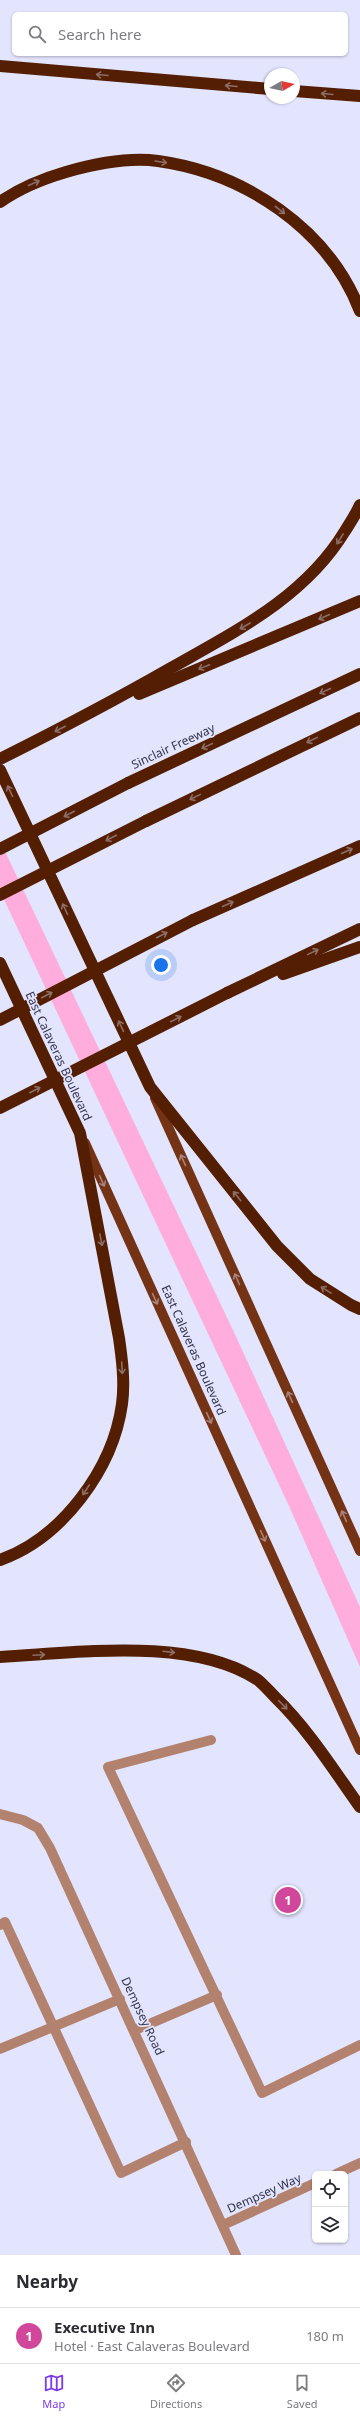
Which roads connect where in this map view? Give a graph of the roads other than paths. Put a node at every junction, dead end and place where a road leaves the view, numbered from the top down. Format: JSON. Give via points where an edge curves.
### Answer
{"nodes":[{"id":1,"x":0,"y":66,"type":"edge"},
{"id":2,"x":264,"y":88,"type":"edge"},
{"id":3,"x":300,"y":91,"type":"edge"},
{"id":4,"x":360,"y":96,"type":"edge"},
{"id":5,"x":0,"y":202,"type":"edge"},
{"id":6,"x":360,"y":311,"type":"edge"},
{"id":7,"x":360,"y":505,"type":"edge"},
{"id":8,"x":360,"y":601,"type":"edge"},
{"id":9,"x":360,"y":674,"type":"edge"},
{"id":10,"x":95,"y":711,"type":"junction"},
{"id":11,"x":360,"y":718,"type":"edge"},
{"id":12,"x":0,"y":759,"type":"edge"},
{"id":13,"x":0,"y":770,"type":"edge"},
{"id":14,"x":360,"y":846,"type":"edge"},
{"id":15,"x":0,"y":849,"type":"edge"},
{"id":16,"x":0,"y":895,"type":"edge"},
{"id":17,"x":360,"y":929,"type":"edge"},
{"id":18,"x":360,"y":946,"type":"edge"},
{"id":19,"x":0,"y":963,"type":"edge"},
{"id":20,"x":227,"y":993,"type":"junction"},
{"id":21,"x":0,"y":1020,"type":"edge"},
{"id":22,"x":150,"y":1087,"type":"junction"},
{"id":23,"x":0,"y":1108,"type":"edge"},
{"id":24,"x":80,"y":1132,"type":"junction"},
{"id":25,"x":360,"y":1308,"type":"edge"},
{"id":26,"x":360,"y":1551,"type":"edge"},
{"id":27,"x":0,"y":1560,"type":"edge"},
{"id":28,"x":0,"y":1657,"type":"edge"},
{"id":29,"x":211,"y":1740,"type":"dead end"},
{"id":30,"x":360,"y":1750,"type":"edge"},
{"id":31,"x":360,"y":1807,"type":"edge"},
{"id":32,"x":0,"y":1814,"type":"edge"},
{"id":33,"x":0,"y":1925,"type":"edge"},
{"id":34,"x":217,"y":1996,"type":"junction"},
{"id":35,"x":120,"y":1999,"type":"junction"},
{"id":36,"x":55,"y":2027,"type":"junction"},
{"id":37,"x":134,"y":2030,"type":"junction"},
{"id":38,"x":360,"y":2045,"type":"edge"},
{"id":39,"x":0,"y":2049,"type":"edge"},
{"id":40,"x":186,"y":2142,"type":"junction"},
{"id":41,"x":360,"y":2163,"type":"edge"},
{"id":42,"x":343,"y":2171,"type":"edge"},
{"id":43,"x":312,"y":2184,"type":"edge"},
{"id":44,"x":223,"y":2225,"type":"junction"},
{"id":45,"x":236,"y":2255,"type":"edge"}],
"edges":[{"from":2,"to":1,"type":"highway","one_way":true},
{"from":4,"to":3,"type":"highway","one_way":true},
{"from":5,"to":6,"type":"highway","one_way":true,"via":[[12,193],[47,178],[84,167],[121,161],[157,161],[197,169],[234,182],[271,203],[305,230],[334,264]]},
{"from":7,"to":10,"type":"highway","one_way":true,"via":[[337,544],[288,596],[254,621]]},
{"from":8,"to":10,"type":"highway","one_way":true},
{"from":9,"to":15,"type":"highway","name":"Sinclair Freeway","one_way":true,"bridge":true,"via":[[128,783]]},
{"from":10,"to":12,"type":"highway","one_way":true},
{"from":11,"to":16,"type":"highway","one_way":true,"bridge":true,"via":[[146,820]]},
{"from":22,"to":13,"type":"highway","one_way":true},
{"from":21,"to":14,"type":"highway","one_way":true,"bridge":true,"via":[[193,920]]},
{"from":20,"to":17,"type":"highway","one_way":true},
{"from":18,"to":20,"type":"highway"},
{"from":19,"to":24,"type":"highway","name":"East Calaveras Boulevard"},
{"from":23,"to":20,"type":"highway","one_way":true,"bridge":true},
{"from":25,"to":22,"type":"highway","one_way":true,"via":[[351,1306],[310,1280],[277,1246]]},
{"from":26,"to":22,"type":"main road","one_way":true},
{"from":24,"to":27,"type":"highway","one_way":true,"via":[[119,1338],[123,1368],[122,1405],[113,1438],[98,1472],[76,1506],[48,1533],[16,1554]]},
{"from":24,"to":30,"type":"main road","name":"East Calaveras Boulevard","one_way":true},
{"from":28,"to":31,"type":"highway","one_way":true,"via":[[139,1651],[167,1652],[212,1660],[258,1680],[314,1742]]},
{"from":29,"to":34,"type":"street","via":[[108,1767]]},
{"from":32,"to":35,"type":"street","name":"Dempsey Road","via":[[23,1820],[38,1828],[50,1848]]},
{"from":33,"to":36,"type":"street","via":[[5,1922]]},
{"from":34,"to":37,"type":"street"},
{"from":34,"to":38,"type":"street","via":[[262,2093]]},
{"from":35,"to":36,"type":"street"},
{"from":35,"to":37,"type":"street","name":"Dempsey Road"},
{"from":36,"to":39,"type":"street"},
{"from":36,"to":40,"type":"street","via":[[121,2173]]},
{"from":37,"to":40,"type":"street","name":"Dempsey Road"},
{"from":40,"to":44,"type":"street","name":"Dempsey Road"},
{"from":41,"to":42,"type":"street"},
{"from":43,"to":44,"type":"street","name":"Dempsey Way"},
{"from":44,"to":45,"type":"street","name":"Dempsey Road"}]}
